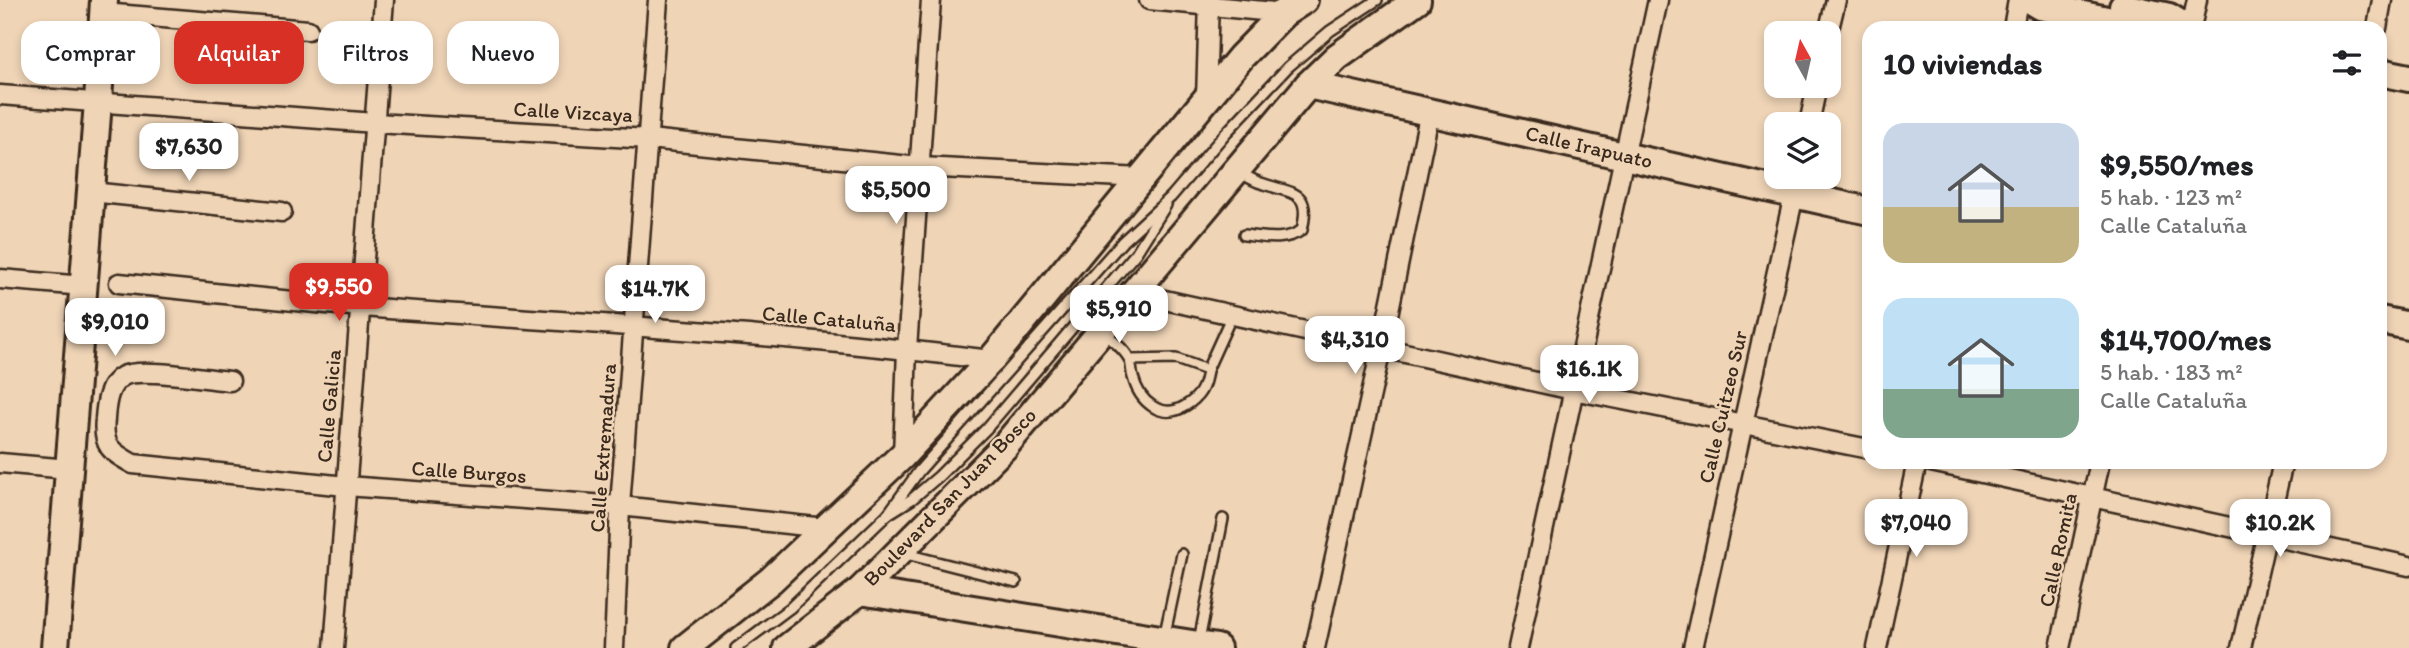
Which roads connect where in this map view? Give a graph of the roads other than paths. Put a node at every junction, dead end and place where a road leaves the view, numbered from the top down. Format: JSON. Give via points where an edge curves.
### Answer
{"nodes":[{"id":1,"x":384,"y":0,"type":"edge"},
{"id":2,"x":658,"y":0,"type":"edge"},
{"id":3,"x":931,"y":0,"type":"edge"},
{"id":4,"x":1149,"y":0,"type":"edge"},
{"id":5,"x":1377,"y":0,"type":"edge"},
{"id":6,"x":1417,"y":0,"type":"edge"},
{"id":7,"x":1658,"y":0,"type":"edge"},
{"id":8,"x":1836,"y":0,"type":"edge"},
{"id":9,"x":2018,"y":0,"type":"edge"},
{"id":10,"x":2030,"y":0,"type":"edge"},
{"id":11,"x":2089,"y":0,"type":"edge"},
{"id":12,"x":2197,"y":0,"type":"edge"},
{"id":13,"x":2382,"y":0,"type":"edge"},
{"id":14,"x":1209,"y":3,"type":"edge"},
{"id":15,"x":1291,"y":4,"type":"edge"},
{"id":16,"x":103,"y":6,"type":"edge"},
{"id":17,"x":1831,"y":21,"type":"edge"},
{"id":18,"x":2014,"y":21,"type":"edge"},
{"id":19,"x":2112,"y":21,"type":"edge"},
{"id":20,"x":2175,"y":21,"type":"edge"},
{"id":21,"x":2191,"y":21,"type":"edge"},
{"id":22,"x":2378,"y":21,"type":"edge"},
{"id":23,"x":308,"y":30,"type":"dead end"},
{"id":24,"x":2387,"y":73,"type":"edge"},
{"id":25,"x":2409,"y":78,"type":"edge"},
{"id":26,"x":1308,"y":85,"type":"junction"},
{"id":27,"x":0,"y":95,"type":"edge"},
{"id":28,"x":1206,"y":99,"type":"junction"},
{"id":29,"x":99,"y":102,"type":"junction"},
{"id":30,"x":1430,"y":111,"type":"junction"},
{"id":31,"x":375,"y":123,"type":"junction"},
{"id":32,"x":649,"y":139,"type":"junction"},
{"id":33,"x":1624,"y":155,"type":"junction"},
{"id":34,"x":920,"y":167,"type":"junction"},
{"id":35,"x":1236,"y":171,"type":"junction"},
{"id":36,"x":1142,"y":178,"type":"junction"},
{"id":37,"x":1764,"y":180,"type":"edge"},
{"id":38,"x":1795,"y":189,"type":"edge"},
{"id":39,"x":1805,"y":189,"type":"edge"},
{"id":40,"x":91,"y":192,"type":"junction"},
{"id":41,"x":1171,"y":197,"type":"junction"},
{"id":42,"x":1862,"y":209,"type":"edge"},
{"id":43,"x":282,"y":212,"type":"dead end"},
{"id":44,"x":1244,"y":236,"type":"dead end"},
{"id":45,"x":0,"y":279,"type":"edge"},
{"id":46,"x":119,"y":283,"type":"dead end"},
{"id":47,"x":84,"y":286,"type":"junction"},
{"id":48,"x":1133,"y":293,"type":"junction"},
{"id":49,"x":360,"y":307,"type":"junction"},
{"id":50,"x":1232,"y":315,"type":"junction"},
{"id":51,"x":2387,"y":321,"type":"edge"},
{"id":52,"x":635,"y":325,"type":"junction"},
{"id":53,"x":2409,"y":326,"type":"edge"},
{"id":54,"x":1102,"y":330,"type":"junction"},
{"id":55,"x":907,"y":349,"type":"junction"},
{"id":56,"x":1381,"y":349,"type":"junction"},
{"id":57,"x":991,"y":360,"type":"junction"},
{"id":58,"x":1130,"y":360,"type":"junction"},
{"id":59,"x":1207,"y":370,"type":"junction"},
{"id":60,"x":230,"y":381,"type":"dead end"},
{"id":61,"x":1573,"y":390,"type":"junction"},
{"id":62,"x":1742,"y":423,"type":"junction"},
{"id":63,"x":1862,"y":448,"type":"edge"},
{"id":64,"x":903,"y":455,"type":"junction"},
{"id":65,"x":0,"y":463,"type":"edge"},
{"id":66,"x":69,"y":469,"type":"junction"},
{"id":67,"x":1915,"y":469,"type":"edge"},
{"id":68,"x":1962,"y":469,"type":"edge"},
{"id":69,"x":2099,"y":469,"type":"edge"},
{"id":70,"x":2281,"y":469,"type":"edge"},
{"id":71,"x":346,"y":485,"type":"junction"},
{"id":72,"x":2093,"y":498,"type":"junction"},
{"id":73,"x":620,"y":506,"type":"junction"},
{"id":74,"x":888,"y":514,"type":"junction"},
{"id":75,"x":1223,"y":519,"type":"dead end"},
{"id":76,"x":825,"y":528,"type":"junction"},
{"id":77,"x":2265,"y":536,"type":"junction"},
{"id":78,"x":900,"y":552,"type":"junction"},
{"id":79,"x":1182,"y":554,"type":"dead end"},
{"id":80,"x":2409,"y":566,"type":"edge"},
{"id":81,"x":1016,"y":582,"type":"dead end"},
{"id":82,"x":860,"y":590,"type":"junction"},
{"id":83,"x":1163,"y":644,"type":"edge"},
{"id":84,"x":1207,"y":646,"type":"edge"},
{"id":85,"x":55,"y":648,"type":"edge"},
{"id":86,"x":334,"y":648,"type":"edge"},
{"id":87,"x":614,"y":648,"type":"edge"},
{"id":88,"x":685,"y":648,"type":"edge"},
{"id":89,"x":736,"y":648,"type":"edge"},
{"id":90,"x":787,"y":648,"type":"edge"},
{"id":91,"x":1315,"y":648,"type":"edge"},
{"id":92,"x":1518,"y":648,"type":"edge"},
{"id":93,"x":1693,"y":648,"type":"edge"},
{"id":94,"x":1877,"y":648,"type":"edge"},
{"id":95,"x":2060,"y":648,"type":"edge"},
{"id":96,"x":2241,"y":648,"type":"edge"}],
"edges":[{"from":1,"to":31,"type":"street","name":"Calle Galicia"},
{"from":2,"to":32,"type":"street","name":"Calle Extremadura"},
{"from":3,"to":34,"type":"street"},
{"from":4,"to":14,"type":"street"},
{"from":5,"to":41,"type":"lane","via":[[1330,31],[1288,67]]},
{"from":6,"to":26,"type":"street","name":"Boulevard San Juan Bosco","via":[[1338,57]]},
{"from":7,"to":33,"type":"street"},
{"from":8,"to":17,"type":"street"},
{"from":9,"to":18,"type":"street"},
{"from":10,"to":19,"type":"street"},
{"from":11,"to":20,"type":"street"},
{"from":12,"to":21,"type":"street"},
{"from":13,"to":22,"type":"street"},
{"from":14,"to":15,"type":"street"},
{"from":14,"to":28,"type":"street"},
{"from":15,"to":28,"type":"street"},
{"from":16,"to":23,"type":"street"},
{"from":16,"to":29,"type":"street"},
{"from":24,"to":25,"type":"street"},
{"from":26,"to":30,"type":"street","name":"Calle Irapuato"},
{"from":26,"to":35,"type":"street","name":"Boulevard San Juan Bosco"},
{"from":27,"to":29,"type":"street","name":"Calle Vizcaya"},
{"from":28,"to":36,"type":"street"},
{"from":29,"to":31,"type":"street","name":"Calle Vizcaya"},
{"from":29,"to":40,"type":"street"},
{"from":30,"to":33,"type":"street","name":"Calle Irapuato"},
{"from":30,"to":56,"type":"street"},
{"from":31,"to":32,"type":"street","name":"Calle Vizcaya"},
{"from":31,"to":49,"type":"street","name":"Calle Galicia"},
{"from":32,"to":34,"type":"street","name":"Calle Vizcaya"},
{"from":32,"to":52,"type":"street","name":"Calle Extremadura"},
{"from":33,"to":37,"type":"street","name":"Calle Irapuato"},
{"from":33,"to":61,"type":"street"},
{"from":34,"to":36,"type":"street","name":"Calle Vizcaya"},
{"from":34,"to":55,"type":"street"},
{"from":35,"to":44,"type":"lane","via":[[1297,194],[1303,201],[1302,230],[1296,234]]},
{"from":35,"to":48,"type":"street","name":"Boulevard San Juan Bosco"},
{"from":36,"to":57,"type":"street"},
{"from":38,"to":62,"type":"street","name":"Calle Cuitzeo Sur"},
{"from":39,"to":42,"type":"street","name":"Calle Irapuato"},
{"from":40,"to":43,"type":"street"},
{"from":40,"to":47,"type":"street"},
{"from":41,"to":74,"type":"lane","via":[[1122,241],[919,471]]},
{"from":41,"to":74,"type":"lane","via":[[1136,253],[987,428],[939,477]]},
{"from":45,"to":47,"type":"street"},
{"from":46,"to":49,"type":"street","name":"Calle Cataluña"},
{"from":47,"to":66,"type":"street"},
{"from":48,"to":50,"type":"street"},
{"from":48,"to":54,"type":"street","name":"Boulevard San Juan Bosco"},
{"from":49,"to":52,"type":"street","name":"Calle Cataluña"},
{"from":49,"to":71,"type":"street","name":"Calle Galicia"},
{"from":50,"to":56,"type":"street"},
{"from":50,"to":59,"type":"lane"},
{"from":51,"to":53,"type":"street"},
{"from":52,"to":55,"type":"street","name":"Calle Cataluña"},
{"from":52,"to":73,"type":"street","name":"Calle Extremadura"},
{"from":54,"to":58,"type":"lane"},
{"from":54,"to":78,"type":"street","name":"Boulevard San Juan Bosco","via":[[1005,446]]},
{"from":55,"to":57,"type":"street","name":"Calle Cataluña"},
{"from":55,"to":64,"type":"street"},
{"from":56,"to":61,"type":"street"},
{"from":56,"to":91,"type":"street"},
{"from":57,"to":64,"type":"street"},
{"from":58,"to":59,"type":"lane","via":[[1176,359]]},
{"from":58,"to":59,"type":"lane","via":[[1141,397],[1165,411],[1179,410],[1194,401],[1206,382]]},
{"from":60,"to":71,"type":"street","name":"Calle Burgos","via":[[142,373],[121,377],[106,403],[105,441],[112,453],[132,464]]},
{"from":61,"to":62,"type":"street"},
{"from":61,"to":92,"type":"street"},
{"from":62,"to":63,"type":"street"},
{"from":62,"to":93,"type":"street","name":"Calle Cuitzeo Sur"},
{"from":64,"to":76,"type":"street"},
{"from":65,"to":66,"type":"street"},
{"from":66,"to":85,"type":"street"},
{"from":67,"to":94,"type":"street"},
{"from":68,"to":72,"type":"street"},
{"from":69,"to":72,"type":"street","name":"Calle Romita"},
{"from":70,"to":77,"type":"street"},
{"from":71,"to":73,"type":"street","name":"Calle Burgos"},
{"from":71,"to":86,"type":"street","name":"Calle Galicia"},
{"from":72,"to":77,"type":"street"},
{"from":72,"to":95,"type":"street","name":"Calle Romita"},
{"from":73,"to":76,"type":"street","name":"Calle Burgos"},
{"from":73,"to":87,"type":"street","name":"Calle Extremadura"},
{"from":74,"to":89,"type":"lane","via":[[790,608]]},
{"from":75,"to":84,"type":"lane"},
{"from":76,"to":88,"type":"street","via":[[771,580]]},
{"from":77,"to":80,"type":"street"},
{"from":77,"to":96,"type":"street"},
{"from":78,"to":81,"type":"lane"},
{"from":78,"to":82,"type":"street","name":"Boulevard San Juan Bosco"},
{"from":79,"to":83,"type":"lane"},
{"from":82,"to":83,"type":"street"},
{"from":82,"to":90,"type":"street","name":"Boulevard San Juan Bosco"},
{"from":83,"to":84,"type":"street"}]}
